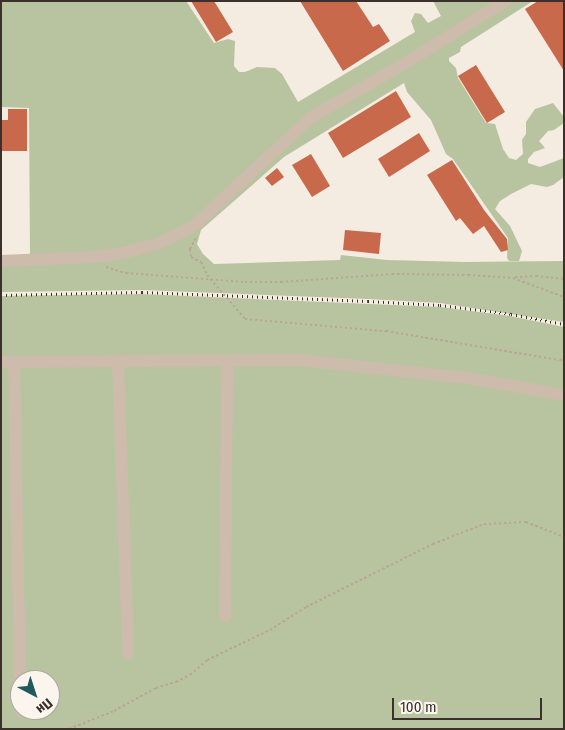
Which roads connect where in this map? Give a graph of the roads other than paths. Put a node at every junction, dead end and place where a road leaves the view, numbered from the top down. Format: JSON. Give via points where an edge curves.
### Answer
{"nodes":[{"id":1,"x":505,"y":1,"type":"edge"},
{"id":2,"x":1,"y":261,"type":"edge"},
{"id":3,"x":1,"y":362,"type":"edge"},
{"id":4,"x":14,"y":362,"type":"junction"},
{"id":5,"x":118,"y":362,"type":"junction"},
{"id":6,"x":227,"y":362,"type":"junction"},
{"id":7,"x":564,"y":395,"type":"edge"},
{"id":8,"x":225,"y":616,"type":"dead end"},
{"id":9,"x":128,"y":654,"type":"dead end"},
{"id":10,"x":20,"y":670,"type":"edge"}],
"edges":[{"from":1,"to":2,"type":"street","via":[[310,118],[196,224],[142,249],[95,257]]},
{"from":3,"to":4,"type":"street"},
{"from":4,"to":5,"type":"street"},
{"from":4,"to":10,"type":"street"},
{"from":5,"to":6,"type":"street"},
{"from":5,"to":9,"type":"street"},
{"from":6,"to":7,"type":"street","via":[[299,360],[370,366]]},
{"from":6,"to":8,"type":"street"}]}
